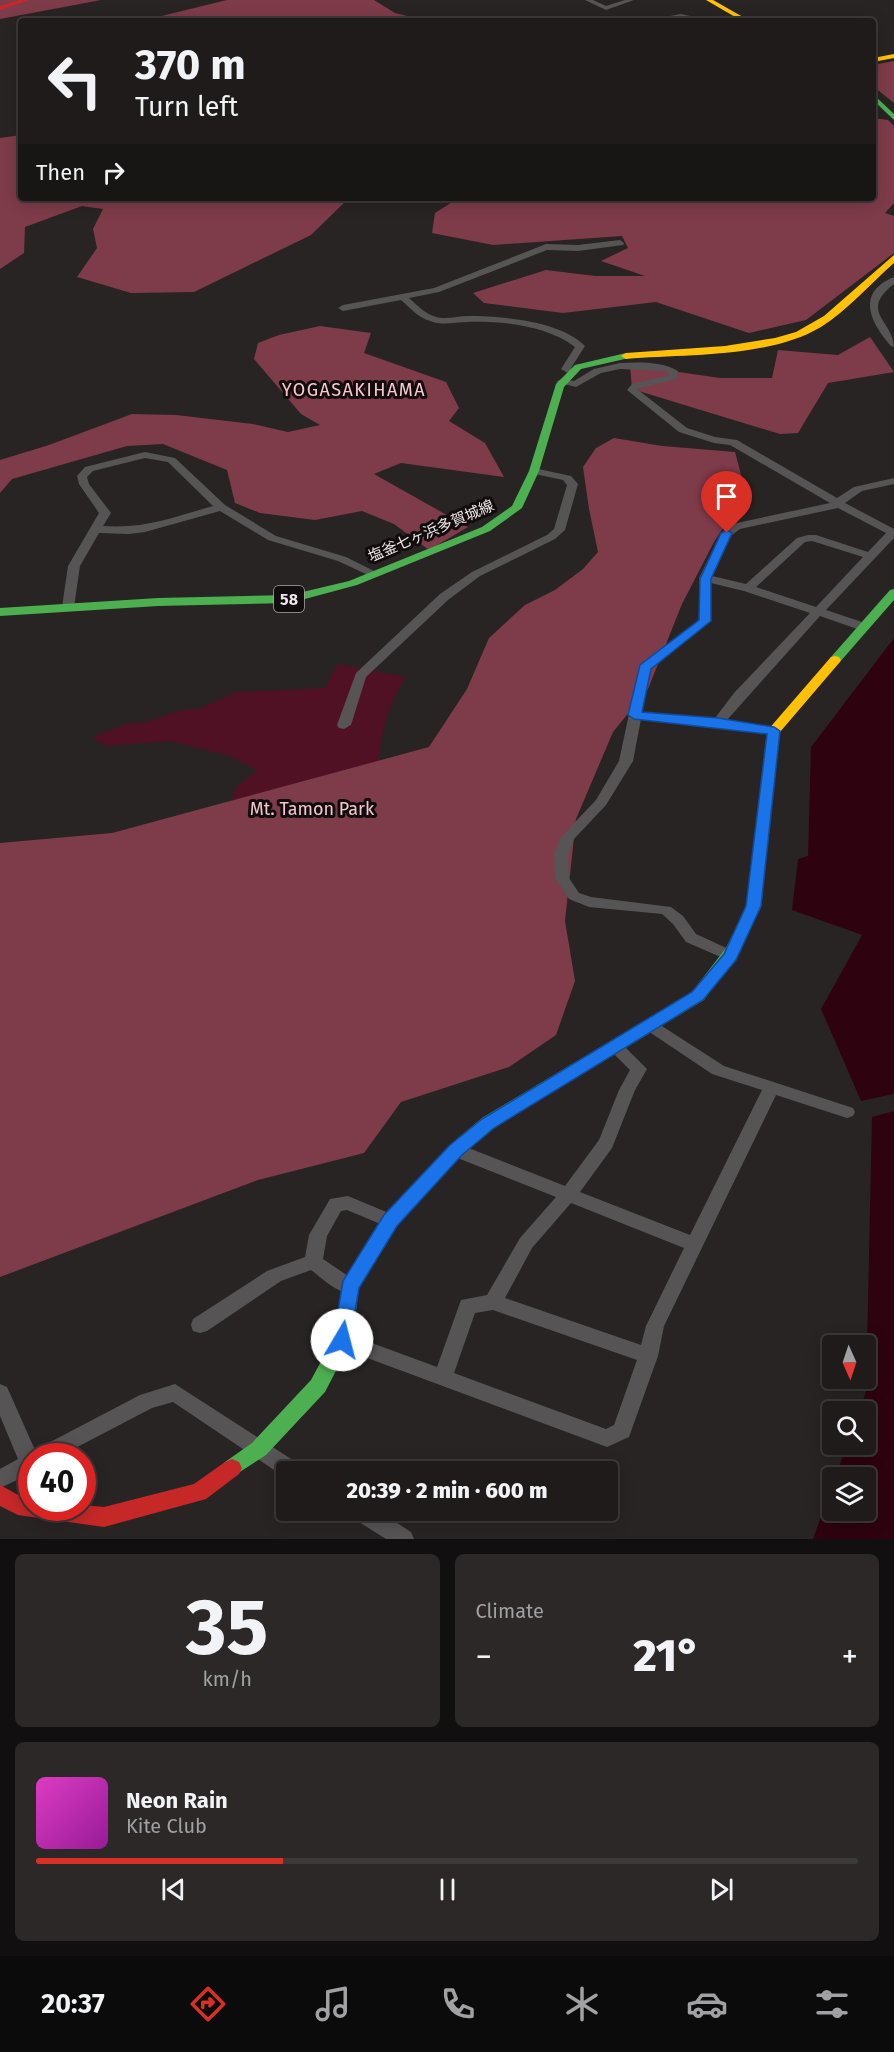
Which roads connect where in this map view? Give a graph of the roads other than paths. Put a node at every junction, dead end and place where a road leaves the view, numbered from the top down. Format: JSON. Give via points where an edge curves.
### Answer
{"nodes":[{"id":1,"x":26,"y":0,"type":"edge"},
{"id":2,"x":588,"y":0,"type":"edge"},
{"id":3,"x":631,"y":0,"type":"edge"},
{"id":4,"x":709,"y":0,"type":"edge"},
{"id":5,"x":0,"y":8,"type":"edge"},
{"id":6,"x":667,"y":18,"type":"edge"},
{"id":7,"x":693,"y":18,"type":"edge"},
{"id":8,"x":742,"y":18,"type":"edge"},
{"id":9,"x":894,"y":56,"type":"edge"},
{"id":10,"x":876,"y":59,"type":"edge"},
{"id":11,"x":876,"y":99,"type":"edge"},
{"id":12,"x":894,"y":118,"type":"edge"},
{"id":13,"x":620,"y":243,"type":"dead end"},
{"id":14,"x":894,"y":258,"type":"edge"},
{"id":15,"x":894,"y":280,"type":"edge"},
{"id":16,"x":404,"y":298,"type":"junction"},
{"id":17,"x":343,"y":309,"type":"dead end"},
{"id":18,"x":894,"y":344,"type":"edge"},
{"id":19,"x":566,"y":377,"type":"junction"},
{"id":20,"x":534,"y":471,"type":"junction"},
{"id":21,"x":894,"y":481,"type":"edge"},
{"id":22,"x":837,"y":503,"type":"junction"},
{"id":23,"x":220,"y":507,"type":"junction"},
{"id":24,"x":96,"y":530,"type":"junction"},
{"id":25,"x":893,"y":532,"type":"edge"},
{"id":26,"x":870,"y":556,"type":"junction"},
{"id":27,"x":374,"y":574,"type":"junction"},
{"id":28,"x":705,"y":579,"type":"junction"},
{"id":29,"x":748,"y":588,"type":"junction"},
{"id":30,"x":894,"y":593,"type":"edge"},
{"id":31,"x":68,"y":607,"type":"junction"},
{"id":32,"x":0,"y":612,"type":"edge"},
{"id":33,"x":816,"y":613,"type":"junction"},
{"id":34,"x":864,"y":627,"type":"junction"},
{"id":35,"x":634,"y":715,"type":"junction"},
{"id":36,"x":718,"y":722,"type":"junction"},
{"id":37,"x":344,"y":725,"type":"dead end"},
{"id":38,"x":774,"y":731,"type":"junction"},
{"id":39,"x":730,"y":956,"type":"junction"},
{"id":40,"x":651,"y":1025,"type":"junction"},
{"id":41,"x":615,"y":1047,"type":"junction"},
{"id":42,"x":771,"y":1088,"type":"junction"},
{"id":43,"x":847,"y":1112,"type":"dead end"},
{"id":44,"x":456,"y":1150,"type":"junction"},
{"id":45,"x":569,"y":1194,"type":"junction"},
{"id":46,"x":390,"y":1221,"type":"junction"},
{"id":47,"x":695,"y":1245,"type":"junction"},
{"id":48,"x":313,"y":1262,"type":"junction"},
{"id":49,"x":350,"y":1287,"type":"junction"},
{"id":50,"x":493,"y":1302,"type":"junction"},
{"id":51,"x":200,"y":1325,"type":"dead end"},
{"id":52,"x":342,"y":1340,"type":"junction"},
{"id":53,"x":648,"y":1356,"type":"junction"},
{"id":54,"x":442,"y":1378,"type":"junction"},
{"id":55,"x":0,"y":1393,"type":"edge"},
{"id":56,"x":26,"y":1443,"type":"edge"},
{"id":57,"x":69,"y":1443,"type":"edge"},
{"id":58,"x":259,"y":1449,"type":"junction"},
{"id":59,"x":278,"y":1461,"type":"edge"},
{"id":60,"x":18,"y":1470,"type":"edge"},
{"id":61,"x":0,"y":1479,"type":"edge"},
{"id":62,"x":0,"y":1494,"type":"edge"},
{"id":63,"x":375,"y":1521,"type":"edge"},
{"id":64,"x":404,"y":1539,"type":"edge"}],
"edges":[{"from":1,"to":5,"type":"main road"},
{"from":2,"to":3,"type":"street","via":[[606,8]]},
{"from":4,"to":8,"type":"main road"},
{"from":6,"to":7,"type":"street"},
{"from":9,"to":10,"type":"main road"},
{"from":11,"to":12,"type":"main road"},
{"from":13,"to":16,"type":"street","via":[[546,247],[436,290]]},
{"from":14,"to":19,"type":"main road","via":[[831,315],[796,335],[747,345],[615,357],[589,363]]},
{"from":15,"to":18,"type":"street","via":[[876,299],[873,313]]},
{"from":16,"to":17,"type":"street"},
{"from":16,"to":19,"type":"street","via":[[432,319],[446,322],[471,318],[537,327],[573,340],[580,346],[566,369]]},
{"from":19,"to":20,"type":"main road","name":"塩釜七ヶ浜多賀城線","number":"58"},
{"from":19,"to":22,"type":"street","via":[[576,384],[589,374],[617,364],[673,370],[674,377],[632,390],[683,430],[733,442]]},
{"from":20,"to":27,"type":"main road","name":"塩釜七ヶ浜多賀城線","number":"58","via":[[523,500],[502,520]]},
{"from":20,"to":37,"type":"street","via":[[567,478],[573,484],[559,530],[476,574],[444,597],[360,676]]},
{"from":21,"to":22,"type":"street","via":[[858,489]]},
{"from":22,"to":25,"type":"street"},
{"from":22,"to":28,"type":"street","via":[[736,526],[727,533]]},
{"from":23,"to":24,"type":"street","via":[[145,529]]},
{"from":23,"to":24,"type":"street","via":[[171,460],[145,455],[131,457],[89,469],[82,476],[105,513]]},
{"from":23,"to":27,"type":"street","via":[[272,538],[342,559]]},
{"from":24,"to":31,"type":"street","via":[[74,566]]},
{"from":25,"to":26,"type":"street"},
{"from":26,"to":29,"type":"street","via":[[812,537],[801,540]]},
{"from":26,"to":33,"type":"street"},
{"from":27,"to":31,"type":"main road","name":"塩釜七ヶ浜多賀城線","number":"58","via":[[333,589],[290,598]]},
{"from":28,"to":29,"type":"street"},
{"from":28,"to":35,"type":"street","via":[[705,621],[645,667]]},
{"from":29,"to":33,"type":"street"},
{"from":30,"to":34,"type":"main road"},
{"from":31,"to":32,"type":"main road","name":"塩釜七ヶ浜多賀城線","number":"58"},
{"from":33,"to":34,"type":"street"},
{"from":33,"to":36,"type":"street"},
{"from":34,"to":38,"type":"main road"},
{"from":35,"to":36,"type":"street"},
{"from":35,"to":39,"type":"street","via":[[626,761],[601,802],[568,837],[561,854],[562,878],[574,896],[589,902],[666,910],[690,938]]},
{"from":36,"to":38,"type":"street"},
{"from":38,"to":39,"type":"main road","via":[[754,906]]},
{"from":39,"to":40,"type":"main road","via":[[698,996]]},
{"from":40,"to":41,"type":"main road"},
{"from":40,"to":42,"type":"street","via":[[718,1070]]},
{"from":41,"to":44,"type":"main road","via":[[488,1123]]},
{"from":41,"to":45,"type":"street","via":[[639,1069],[606,1143]]},
{"from":42,"to":43,"type":"street"},
{"from":42,"to":47,"type":"street"},
{"from":44,"to":45,"type":"street"},
{"from":44,"to":46,"type":"main road"},
{"from":45,"to":47,"type":"street"},
{"from":45,"to":50,"type":"street","via":[[526,1244]]},
{"from":46,"to":48,"type":"street","via":[[348,1203],[336,1204],[318,1235]]},
{"from":46,"to":49,"type":"main road"},
{"from":47,"to":53,"type":"street","via":[[655,1326]]},
{"from":48,"to":49,"type":"street"},
{"from":48,"to":51,"type":"street","via":[[274,1276]]},
{"from":49,"to":52,"type":"main road"},
{"from":50,"to":53,"type":"street"},
{"from":50,"to":54,"type":"street","via":[[468,1306]]},
{"from":52,"to":54,"type":"street"},
{"from":52,"to":58,"type":"main road","via":[[318,1386]]},
{"from":53,"to":54,"type":"street","via":[[622,1431],[607,1438]]},
{"from":55,"to":56,"type":"street"},
{"from":57,"to":58,"type":"street","via":[[147,1401],[175,1393]]},
{"from":58,"to":59,"type":"street"},
{"from":58,"to":62,"type":"main road","via":[[199,1492],[104,1517],[18,1506]]},
{"from":60,"to":61,"type":"street"},
{"from":63,"to":64,"type":"street"}]}
